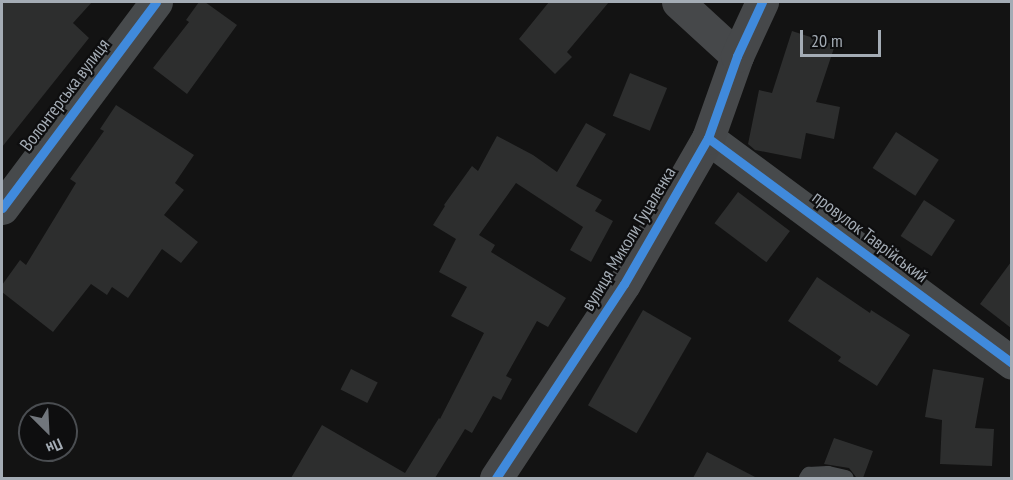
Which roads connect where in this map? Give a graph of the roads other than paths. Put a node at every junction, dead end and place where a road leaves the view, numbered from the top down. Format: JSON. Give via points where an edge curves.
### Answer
{"nodes":[{"id":1,"x":156,"y":2,"type":"edge"},
{"id":2,"x":678,"y":2,"type":"edge"},
{"id":3,"x":762,"y":2,"type":"edge"},
{"id":4,"x":737,"y":56,"type":"junction"},
{"id":5,"x":708,"y":138,"type":"junction"},
{"id":6,"x":2,"y":208,"type":"edge"},
{"id":7,"x":1011,"y":363,"type":"edge"},
{"id":8,"x":496,"y":478,"type":"edge"},
{"id":9,"x":807,"y":478,"type":"edge"},
{"id":10,"x":846,"y":478,"type":"edge"}],
"edges":[{"from":1,"to":6,"type":"street","name":"Волонтерська вулиця"},
{"from":2,"to":4,"type":"street"},
{"from":3,"to":4,"type":"street","name":"вулиця Миколи Гуцаленка"},
{"from":4,"to":5,"type":"street","name":"вулиця Миколи Гуцаленка"},
{"from":5,"to":7,"type":"street","name":"провулок Таврійський"},
{"from":5,"to":8,"type":"street","name":"вулиця Миколи Гуцаленка","via":[[624,284]]},
{"from":9,"to":10,"type":"lane","via":[[828,474]]}]}
